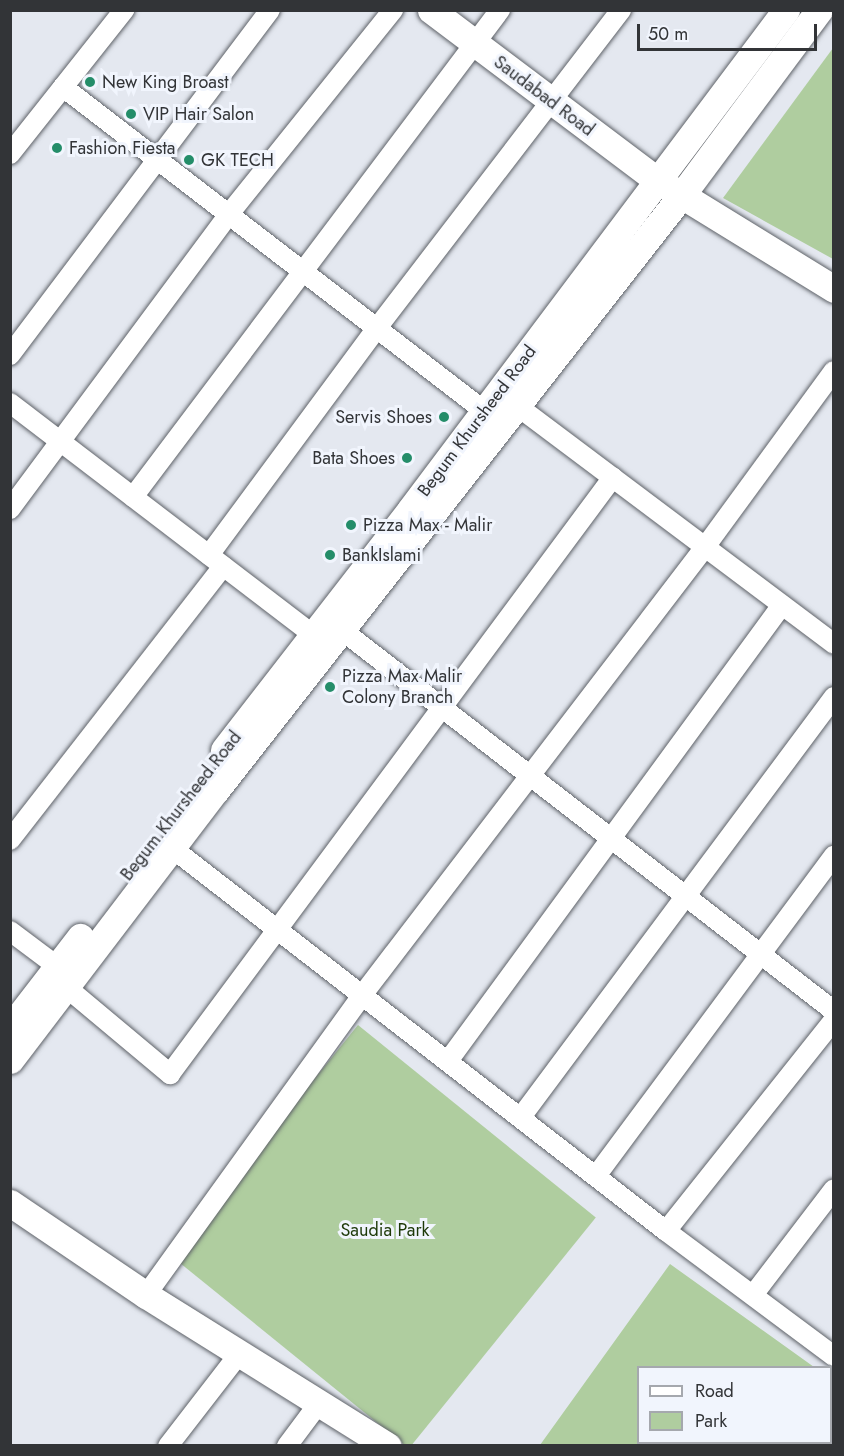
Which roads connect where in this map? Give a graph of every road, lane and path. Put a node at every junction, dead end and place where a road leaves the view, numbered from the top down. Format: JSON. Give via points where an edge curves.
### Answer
{"nodes":[{"id":1,"x":124,"y":10,"type":"edge"},
{"id":2,"x":270,"y":10,"type":"edge"},
{"id":3,"x":393,"y":10,"type":"edge"},
{"id":4,"x":431,"y":10,"type":"edge"},
{"id":5,"x":500,"y":10,"type":"edge"},
{"id":6,"x":621,"y":10,"type":"edge"},
{"id":7,"x":786,"y":10,"type":"edge"},
{"id":8,"x":819,"y":10,"type":"edge"},
{"id":9,"x":475,"y":43,"type":"junction"},
{"id":10,"x":63,"y":87,"type":"junction"},
{"id":11,"x":551,"y":101,"type":"junction"},
{"id":12,"x":10,"y":154,"type":"edge"},
{"id":13,"x":157,"y":158,"type":"junction"},
{"id":14,"x":657,"y":180,"type":"junction"},
{"id":15,"x":681,"y":196,"type":"junction"},
{"id":16,"x":229,"y":214,"type":"junction"},
{"id":17,"x":302,"y":270,"type":"junction"},
{"id":18,"x":834,"y":289,"type":"edge"},
{"id":19,"x":377,"y":328,"type":"junction"},
{"id":20,"x":10,"y":355,"type":"edge"},
{"id":21,"x":834,"y":371,"type":"edge"},
{"id":22,"x":10,"y":403,"type":"edge"},
{"id":23,"x":516,"y":405,"type":"junction"},
{"id":24,"x":483,"y":410,"type":"junction"},
{"id":25,"x":61,"y":442,"type":"junction"},
{"id":26,"x":613,"y":477,"type":"junction"},
{"id":27,"x":133,"y":497,"type":"junction"},
{"id":28,"x":10,"y":509,"type":"edge"},
{"id":29,"x":705,"y":547,"type":"junction"},
{"id":30,"x":216,"y":561,"type":"junction"},
{"id":31,"x":782,"y":605,"type":"junction"},
{"id":32,"x":343,"y":631,"type":"junction"},
{"id":33,"x":313,"y":635,"type":"junction"},
{"id":34,"x":832,"y":639,"type":"edge"},
{"id":35,"x":834,"y":697,"type":"edge"},
{"id":36,"x":442,"y":707,"type":"junction"},
{"id":37,"x":530,"y":774,"type":"junction"},
{"id":38,"x":612,"y":838,"type":"junction"},
{"id":39,"x":10,"y":840,"type":"edge"},
{"id":40,"x":172,"y":848,"type":"junction"},
{"id":41,"x":834,"y":856,"type":"edge"},
{"id":42,"x":686,"y":896,"type":"junction"},
{"id":43,"x":278,"y":929,"type":"junction"},
{"id":44,"x":10,"y":931,"type":"edge"},
{"id":45,"x":761,"y":954,"type":"junction"},
{"id":46,"x":62,"y":977,"type":"junction"},
{"id":47,"x":363,"y":994,"type":"junction"},
{"id":48,"x":834,"y":1011,"type":"edge"},
{"id":49,"x":834,"y":1020,"type":"edge"},
{"id":50,"x":10,"y":1028,"type":"edge"},
{"id":51,"x":10,"y":1060,"type":"edge"},
{"id":52,"x":448,"y":1061,"type":"junction"},
{"id":53,"x":521,"y":1117,"type":"junction"},
{"id":54,"x":596,"y":1176,"type":"junction"},
{"id":55,"x":834,"y":1189,"type":"edge"},
{"id":56,"x":10,"y":1203,"type":"edge"},
{"id":57,"x":666,"y":1230,"type":"junction"},
{"id":58,"x":146,"y":1294,"type":"junction"},
{"id":59,"x":753,"y":1295,"type":"junction"},
{"id":60,"x":240,"y":1353,"type":"junction"},
{"id":61,"x":834,"y":1356,"type":"edge"},
{"id":62,"x":319,"y":1403,"type":"junction"},
{"id":63,"x":168,"y":1446,"type":"edge"},
{"id":64,"x":287,"y":1446,"type":"edge"},
{"id":65,"x":388,"y":1446,"type":"edge"}],
"edges":[{"from":1,"to":10,"type":"street"},
{"from":2,"to":13,"type":"street"},
{"from":3,"to":16,"type":"street"},
{"from":4,"to":9,"type":"main road","name":"Saudabad Road"},
{"from":5,"to":9,"type":"street"},
{"from":6,"to":11,"type":"street"},
{"from":7,"to":14,"type":"main road","name":"Begum Khursheed Road"},
{"from":8,"to":15,"type":"main road","name":"Begum Khursheed Road"},
{"from":9,"to":11,"type":"main road","name":"Saudabad Road"},
{"from":9,"to":17,"type":"street"},
{"from":10,"to":12,"type":"street"},
{"from":10,"to":13,"type":"street"},
{"from":11,"to":14,"type":"main road","name":"Saudabad Road"},
{"from":11,"to":19,"type":"street"},
{"from":13,"to":16,"type":"street"},
{"from":13,"to":20,"type":"street"},
{"from":14,"to":15,"type":"main road","name":"Saudabad Road"},
{"from":14,"to":24,"type":"main road","name":"Begum Khursheed Road"},
{"from":15,"to":18,"type":"main road","name":"Saudabad Road"},
{"from":15,"to":23,"type":"main road","name":"Begum Khursheed Road"},
{"from":16,"to":17,"type":"street"},
{"from":16,"to":25,"type":"street"},
{"from":17,"to":19,"type":"street"},
{"from":17,"to":27,"type":"street"},
{"from":19,"to":24,"type":"street"},
{"from":19,"to":30,"type":"street"},
{"from":21,"to":29,"type":"street"},
{"from":22,"to":25,"type":"street"},
{"from":23,"to":26,"type":"street"},
{"from":23,"to":32,"type":"main road","name":"Begum Khursheed Road"},
{"from":24,"to":33,"type":"main road","name":"Begum Khursheed Road"},
{"from":25,"to":27,"type":"street"},
{"from":25,"to":28,"type":"street"},
{"from":26,"to":29,"type":"street"},
{"from":26,"to":36,"type":"street"},
{"from":27,"to":30,"type":"street"},
{"from":29,"to":31,"type":"street"},
{"from":29,"to":37,"type":"street"},
{"from":30,"to":33,"type":"street"},
{"from":30,"to":39,"type":"street"},
{"from":31,"to":34,"type":"street"},
{"from":31,"to":38,"type":"street"},
{"from":32,"to":36,"type":"street"},
{"from":32,"to":40,"type":"main road","name":"Begum Khursheed Road"},
{"from":33,"to":46,"type":"main road","name":"Begum Khursheed Road"},
{"from":35,"to":42,"type":"street"},
{"from":36,"to":37,"type":"street"},
{"from":36,"to":43,"type":"street"},
{"from":37,"to":38,"type":"street"},
{"from":37,"to":47,"type":"street"},
{"from":38,"to":42,"type":"street"},
{"from":38,"to":52,"type":"street"},
{"from":40,"to":43,"type":"street"},
{"from":40,"to":46,"type":"main road","name":"Begum Khursheed Road"},
{"from":41,"to":45,"type":"street"},
{"from":42,"to":45,"type":"street"},
{"from":42,"to":53,"type":"street"},
{"from":43,"to":46,"type":"street","via":[[170,1074]]},
{"from":43,"to":47,"type":"street"},
{"from":44,"to":46,"type":"street"},
{"from":45,"to":48,"type":"street"},
{"from":45,"to":54,"type":"street"},
{"from":46,"to":50,"type":"main road","name":"Begum Khursheed Road"},
{"from":46,"to":51,"type":"main road","name":"Begum Khursheed Road"},
{"from":47,"to":52,"type":"street"},
{"from":47,"to":58,"type":"street"},
{"from":49,"to":57,"type":"street"},
{"from":52,"to":53,"type":"street"},
{"from":53,"to":54,"type":"street"},
{"from":54,"to":57,"type":"street"},
{"from":55,"to":59,"type":"street"},
{"from":56,"to":58,"type":"main road"},
{"from":57,"to":59,"type":"street"},
{"from":58,"to":60,"type":"main road"},
{"from":59,"to":61,"type":"street"},
{"from":60,"to":62,"type":"main road"},
{"from":60,"to":63,"type":"street"},
{"from":62,"to":64,"type":"street"},
{"from":62,"to":65,"type":"main road"}]}
